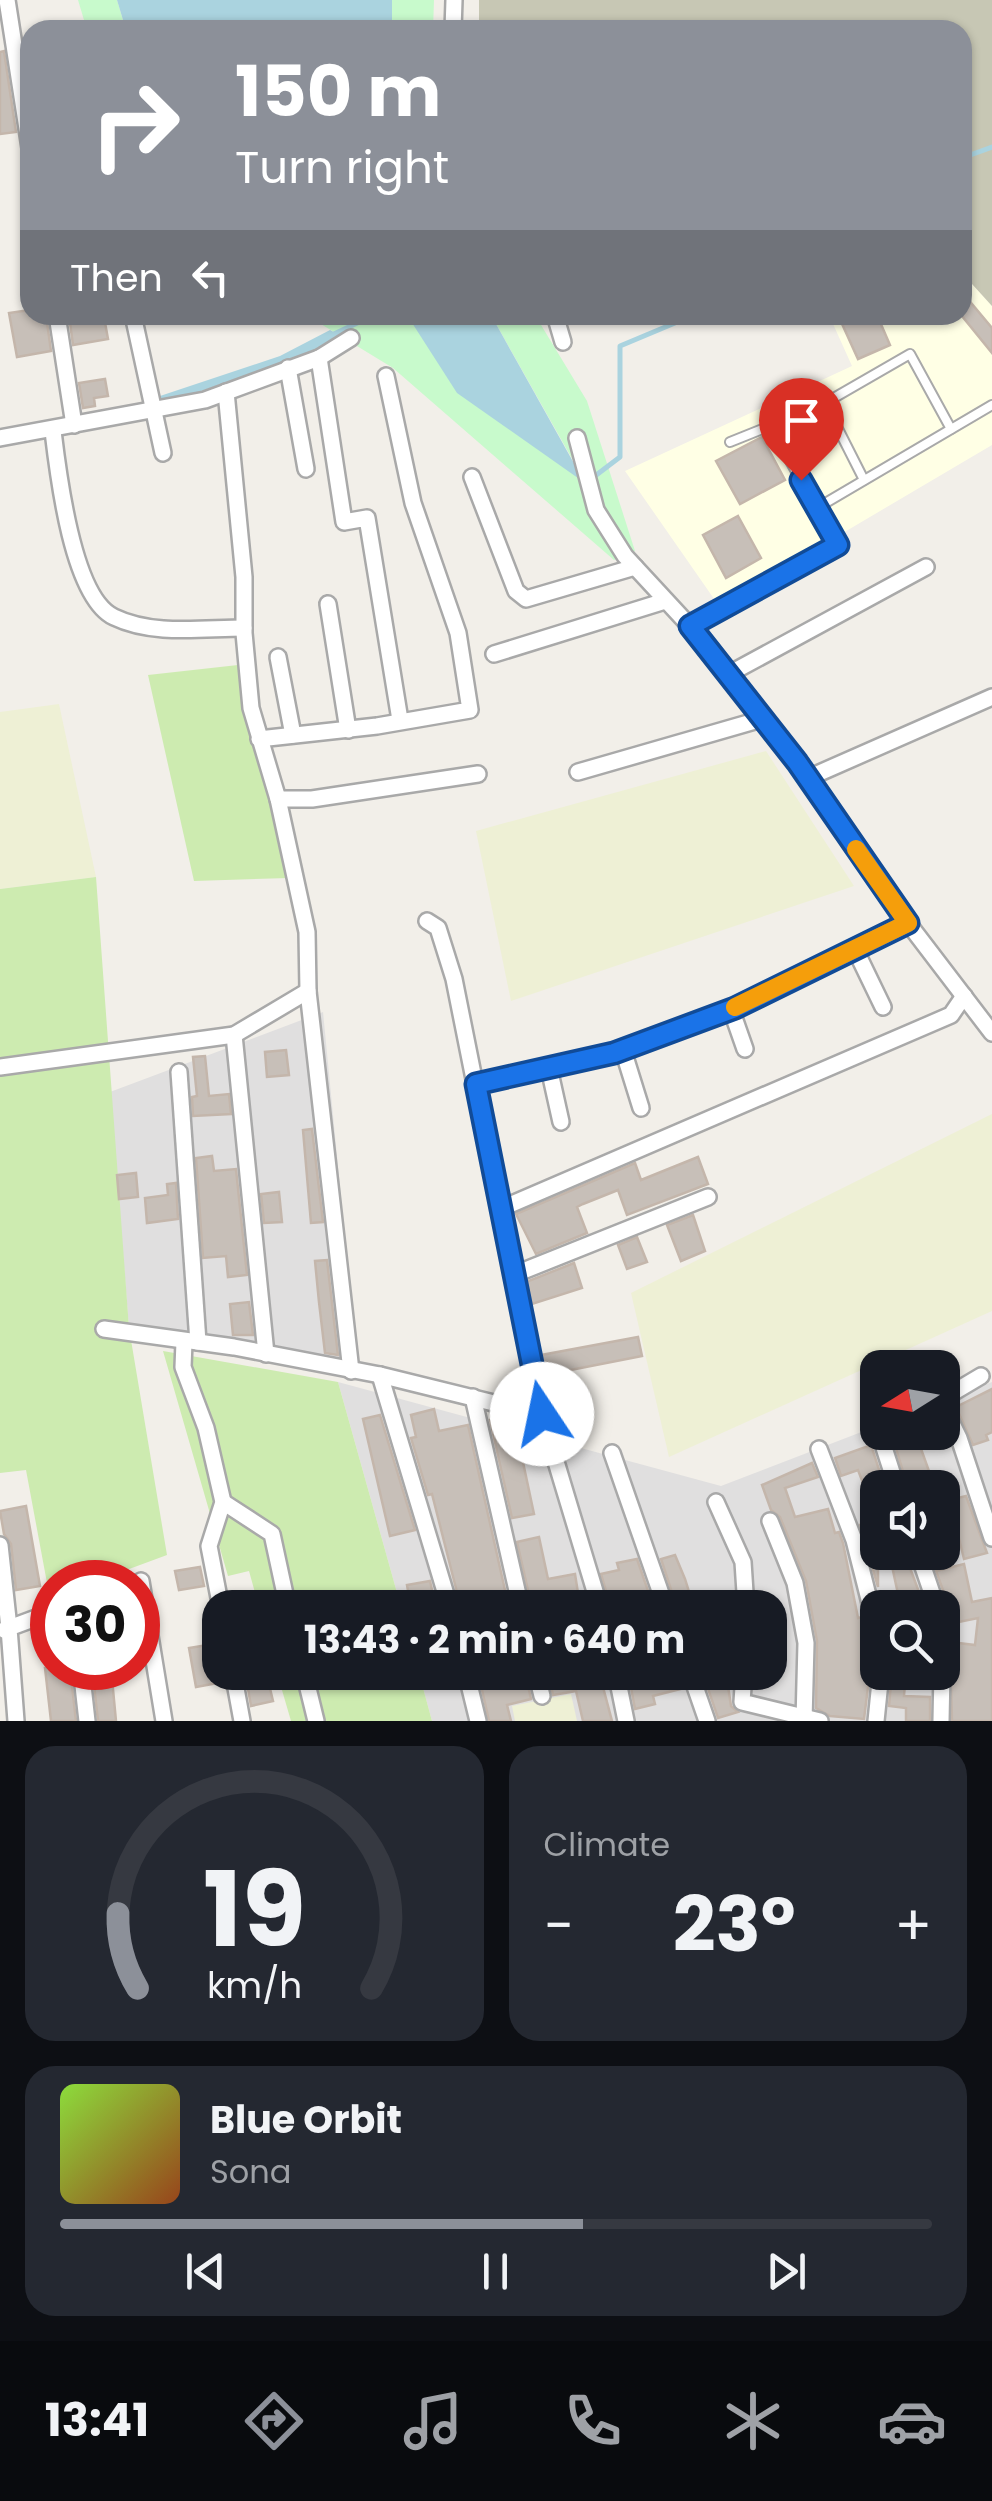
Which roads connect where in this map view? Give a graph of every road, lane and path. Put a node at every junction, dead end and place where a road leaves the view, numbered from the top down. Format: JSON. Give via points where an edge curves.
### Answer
{"nodes":[{"id":1,"x":6,"y":0,"type":"edge"},
{"id":2,"x":20,"y":86,"type":"edge"},
{"id":3,"x":58,"y":325,"type":"edge"},
{"id":4,"x":134,"y":325,"type":"edge"},
{"id":5,"x":558,"y":325,"type":"edge"},
{"id":6,"x":351,"y":338,"type":"dead end"},
{"id":7,"x":563,"y":342,"type":"dead end"},
{"id":8,"x":319,"y":358,"type":"junction"},
{"id":9,"x":288,"y":368,"type":"junction"},
{"id":10,"x":386,"y":376,"type":"dead end"},
{"id":11,"x":226,"y":392,"type":"junction"},
{"id":12,"x":992,"y":405,"type":"edge"},
{"id":13,"x":152,"y":412,"type":"junction"},
{"id":14,"x":74,"y":425,"type":"junction"},
{"id":15,"x":951,"y":429,"type":"junction"},
{"id":16,"x":53,"y":430,"type":"junction"},
{"id":17,"x":0,"y":438,"type":"edge"},
{"id":18,"x":577,"y":438,"type":"dead end"},
{"id":19,"x":730,"y":442,"type":"dead end"},
{"id":20,"x":163,"y":453,"type":"dead end"},
{"id":21,"x":306,"y":469,"type":"dead end"},
{"id":22,"x":472,"y":478,"type":"dead end"},
{"id":23,"x":864,"y":480,"type":"junction"},
{"id":24,"x":817,"y":508,"type":"junction"},
{"id":25,"x":635,"y":567,"type":"junction"},
{"id":26,"x":926,"y":567,"type":"dead end"},
{"id":27,"x":665,"y":601,"type":"junction"},
{"id":28,"x":328,"y":604,"type":"dead end"},
{"id":29,"x":690,"y":626,"type":"junction"},
{"id":30,"x":244,"y":628,"type":"junction"},
{"id":31,"x":494,"y":654,"type":"dead end"},
{"id":32,"x":278,"y":656,"type":"dead end"},
{"id":33,"x":727,"y":674,"type":"junction"},
{"id":34,"x":992,"y":697,"type":"edge"},
{"id":35,"x":762,"y":719,"type":"junction"},
{"id":36,"x":400,"y":720,"type":"junction"},
{"id":37,"x":348,"y":730,"type":"junction"},
{"id":38,"x":293,"y":735,"type":"junction"},
{"id":39,"x":259,"y":739,"type":"junction"},
{"id":40,"x":578,"y":772,"type":"dead end"},
{"id":41,"x":478,"y":774,"type":"dead end"},
{"id":42,"x":808,"y":778,"type":"junction"},
{"id":43,"x":278,"y":800,"type":"junction"},
{"id":44,"x":427,"y":921,"type":"dead end"},
{"id":45,"x":908,"y":923,"type":"junction"},
{"id":46,"x":854,"y":949,"type":"junction"},
{"id":47,"x":308,"y":991,"type":"junction"},
{"id":48,"x":964,"y":996,"type":"junction"},
{"id":49,"x":883,"y":1008,"type":"dead end"},
{"id":50,"x":730,"y":1009,"type":"junction"},
{"id":51,"x":990,"y":1025,"type":"edge"},
{"id":52,"x":234,"y":1035,"type":"junction"},
{"id":53,"x":746,"y":1049,"type":"dead end"},
{"id":54,"x":623,"y":1050,"type":"junction"},
{"id":55,"x":0,"y":1066,"type":"edge"},
{"id":56,"x":549,"y":1068,"type":"junction"},
{"id":57,"x":179,"y":1072,"type":"dead end"},
{"id":58,"x":476,"y":1084,"type":"junction"},
{"id":59,"x":641,"y":1108,"type":"dead end"},
{"id":60,"x":561,"y":1122,"type":"dead end"},
{"id":61,"x":708,"y":1197,"type":"dead end"},
{"id":62,"x":500,"y":1209,"type":"junction"},
{"id":63,"x":513,"y":1275,"type":"junction"},
{"id":64,"x":104,"y":1329,"type":"dead end"},
{"id":65,"x":191,"y":1342,"type":"junction"},
{"id":66,"x":266,"y":1354,"type":"junction"},
{"id":67,"x":351,"y":1371,"type":"junction"},
{"id":68,"x":380,"y":1376,"type":"junction"},
{"id":69,"x":982,"y":1376,"type":"dead end"},
{"id":70,"x":960,"y":1389,"type":"edge"},
{"id":71,"x":473,"y":1397,"type":"junction"},
{"id":72,"x":542,"y":1414,"type":"junction"},
{"id":73,"x":819,"y":1449,"type":"dead end"},
{"id":74,"x":960,"y":1449,"type":"edge"},
{"id":75,"x":612,"y":1453,"type":"dead end"},
{"id":76,"x":222,"y":1502,"type":"junction"},
{"id":77,"x":716,"y":1502,"type":"dead end"},
{"id":78,"x":770,"y":1521,"type":"dead end"},
{"id":79,"x":992,"y":1538,"type":"edge"},
{"id":80,"x":0,"y":1545,"type":"edge"},
{"id":81,"x":218,"y":1590,"type":"edge"},
{"id":82,"x":284,"y":1590,"type":"edge"},
{"id":83,"x":445,"y":1590,"type":"edge"},
{"id":84,"x":518,"y":1590,"type":"edge"},
{"id":85,"x":595,"y":1590,"type":"edge"},
{"id":86,"x":660,"y":1590,"type":"edge"},
{"id":87,"x":745,"y":1590,"type":"edge"},
{"id":88,"x":867,"y":1590,"type":"edge"},
{"id":89,"x":30,"y":1620,"type":"edge"},
{"id":90,"x":5,"y":1630,"type":"edge"},
{"id":91,"x":84,"y":1690,"type":"edge"},
{"id":92,"x":159,"y":1690,"type":"edge"},
{"id":93,"x":236,"y":1690,"type":"edge"},
{"id":94,"x":308,"y":1690,"type":"edge"},
{"id":95,"x":470,"y":1690,"type":"edge"},
{"id":96,"x":540,"y":1690,"type":"edge"},
{"id":97,"x":620,"y":1690,"type":"edge"},
{"id":98,"x":696,"y":1690,"type":"edge"},
{"id":99,"x":743,"y":1690,"type":"edge"},
{"id":100,"x":879,"y":1690,"type":"edge"},
{"id":101,"x":942,"y":1690,"type":"edge"},
{"id":102,"x":542,"y":1696,"type":"dead end"},
{"id":103,"x":809,"y":1720,"type":"edge"},
{"id":104,"x":16,"y":1721,"type":"edge"},
{"id":105,"x":87,"y":1721,"type":"edge"},
{"id":106,"x":164,"y":1721,"type":"edge"},
{"id":107,"x":242,"y":1721,"type":"edge"},
{"id":108,"x":316,"y":1721,"type":"edge"},
{"id":109,"x":478,"y":1721,"type":"edge"},
{"id":110,"x":626,"y":1721,"type":"edge"},
{"id":111,"x":707,"y":1721,"type":"edge"},
{"id":112,"x":876,"y":1721,"type":"edge"},
{"id":113,"x":941,"y":1721,"type":"edge"}],
"edges":[{"from":1,"to":2,"type":"street"},
{"from":3,"to":14,"type":"street"},
{"from":4,"to":13,"type":"street"},
{"from":5,"to":7,"type":"street"},
{"from":6,"to":8,"type":"street"},
{"from":8,"to":9,"type":"street"},
{"from":8,"to":36,"type":"street","via":[[344,522],[367,518]]},
{"from":9,"to":11,"type":"street"},
{"from":9,"to":21,"type":"street"},
{"from":10,"to":36,"type":"street","via":[[413,503],[458,633],[470,710]]},
{"from":11,"to":13,"type":"street"},
{"from":11,"to":30,"type":"street"},
{"from":12,"to":15,"type":"lane"},
{"from":13,"to":14,"type":"street"},
{"from":13,"to":20,"type":"street"},
{"from":14,"to":16,"type":"street"},
{"from":15,"to":23,"type":"lane"},
{"from":15,"to":23,"type":"lane","via":[[910,354],[825,403]]},
{"from":16,"to":17,"type":"street"},
{"from":16,"to":30,"type":"street","via":[[67,524],[92,592],[111,616],[156,629]]},
{"from":18,"to":25,"type":"street","via":[[596,510]]},
{"from":19,"to":24,"type":"lane","via":[[770,426]]},
{"from":22,"to":25,"type":"street","via":[[516,591],[526,599]]},
{"from":23,"to":24,"type":"lane"},
{"from":24,"to":29,"type":"lane","via":[[838,545]]},
{"from":25,"to":27,"type":"street"},
{"from":26,"to":33,"type":"street"},
{"from":27,"to":29,"type":"street"},
{"from":27,"to":31,"type":"street"},
{"from":28,"to":37,"type":"street"},
{"from":29,"to":33,"type":"street"},
{"from":30,"to":39,"type":"street"},
{"from":32,"to":38,"type":"street"},
{"from":33,"to":35,"type":"street"},
{"from":34,"to":42,"type":"street"},
{"from":35,"to":40,"type":"street"},
{"from":35,"to":42,"type":"street"},
{"from":36,"to":37,"type":"street"},
{"from":37,"to":38,"type":"street"},
{"from":38,"to":39,"type":"street"},
{"from":39,"to":43,"type":"street"},
{"from":41,"to":43,"type":"street"},
{"from":42,"to":45,"type":"street"},
{"from":43,"to":47,"type":"street","via":[[307,932]]},
{"from":44,"to":58,"type":"street","via":[[438,928],[454,979]]},
{"from":45,"to":46,"type":"street"},
{"from":45,"to":48,"type":"street"},
{"from":46,"to":49,"type":"street"},
{"from":46,"to":50,"type":"street"},
{"from":47,"to":52,"type":"street"},
{"from":47,"to":67,"type":"street"},
{"from":48,"to":51,"type":"street"},
{"from":48,"to":62,"type":"street","via":[[951,1015]]},
{"from":50,"to":53,"type":"street"},
{"from":50,"to":54,"type":"street"},
{"from":52,"to":55,"type":"street"},
{"from":52,"to":66,"type":"street"},
{"from":54,"to":56,"type":"street"},
{"from":54,"to":59,"type":"street"},
{"from":56,"to":58,"type":"street"},
{"from":56,"to":60,"type":"street"},
{"from":57,"to":65,"type":"street"},
{"from":58,"to":62,"type":"street"},
{"from":61,"to":63,"type":"street"},
{"from":62,"to":63,"type":"street"},
{"from":63,"to":72,"type":"street"},
{"from":64,"to":65,"type":"street"},
{"from":65,"to":66,"type":"street"},
{"from":65,"to":76,"type":"street","via":[[183,1367],[206,1428]]},
{"from":66,"to":67,"type":"street"},
{"from":67,"to":68,"type":"street"},
{"from":68,"to":71,"type":"street"},
{"from":68,"to":83,"type":"street"},
{"from":69,"to":70,"type":"street"},
{"from":71,"to":72,"type":"street"},
{"from":71,"to":84,"type":"street"},
{"from":72,"to":85,"type":"street"},
{"from":73,"to":88,"type":"street"},
{"from":74,"to":79,"type":"street"},
{"from":75,"to":86,"type":"street"},
{"from":76,"to":81,"type":"street","via":[[209,1546]]},
{"from":76,"to":82,"type":"street","via":[[272,1534]]},
{"from":77,"to":87,"type":"street","via":[[743,1562]]},
{"from":78,"to":103,"type":"street","via":[[795,1583]]},
{"from":80,"to":90,"type":"street"},
{"from":89,"to":90,"type":"street"},
{"from":90,"to":104,"type":"street"},
{"from":91,"to":105,"type":"street"},
{"from":92,"to":106,"type":"street"},
{"from":93,"to":107,"type":"street"},
{"from":94,"to":108,"type":"street"},
{"from":95,"to":109,"type":"street"},
{"from":96,"to":102,"type":"street"},
{"from":97,"to":110,"type":"street"},
{"from":98,"to":111,"type":"street"},
{"from":99,"to":103,"type":"street","via":[[742,1702]]},
{"from":100,"to":112,"type":"street"},
{"from":101,"to":113,"type":"street"}]}
